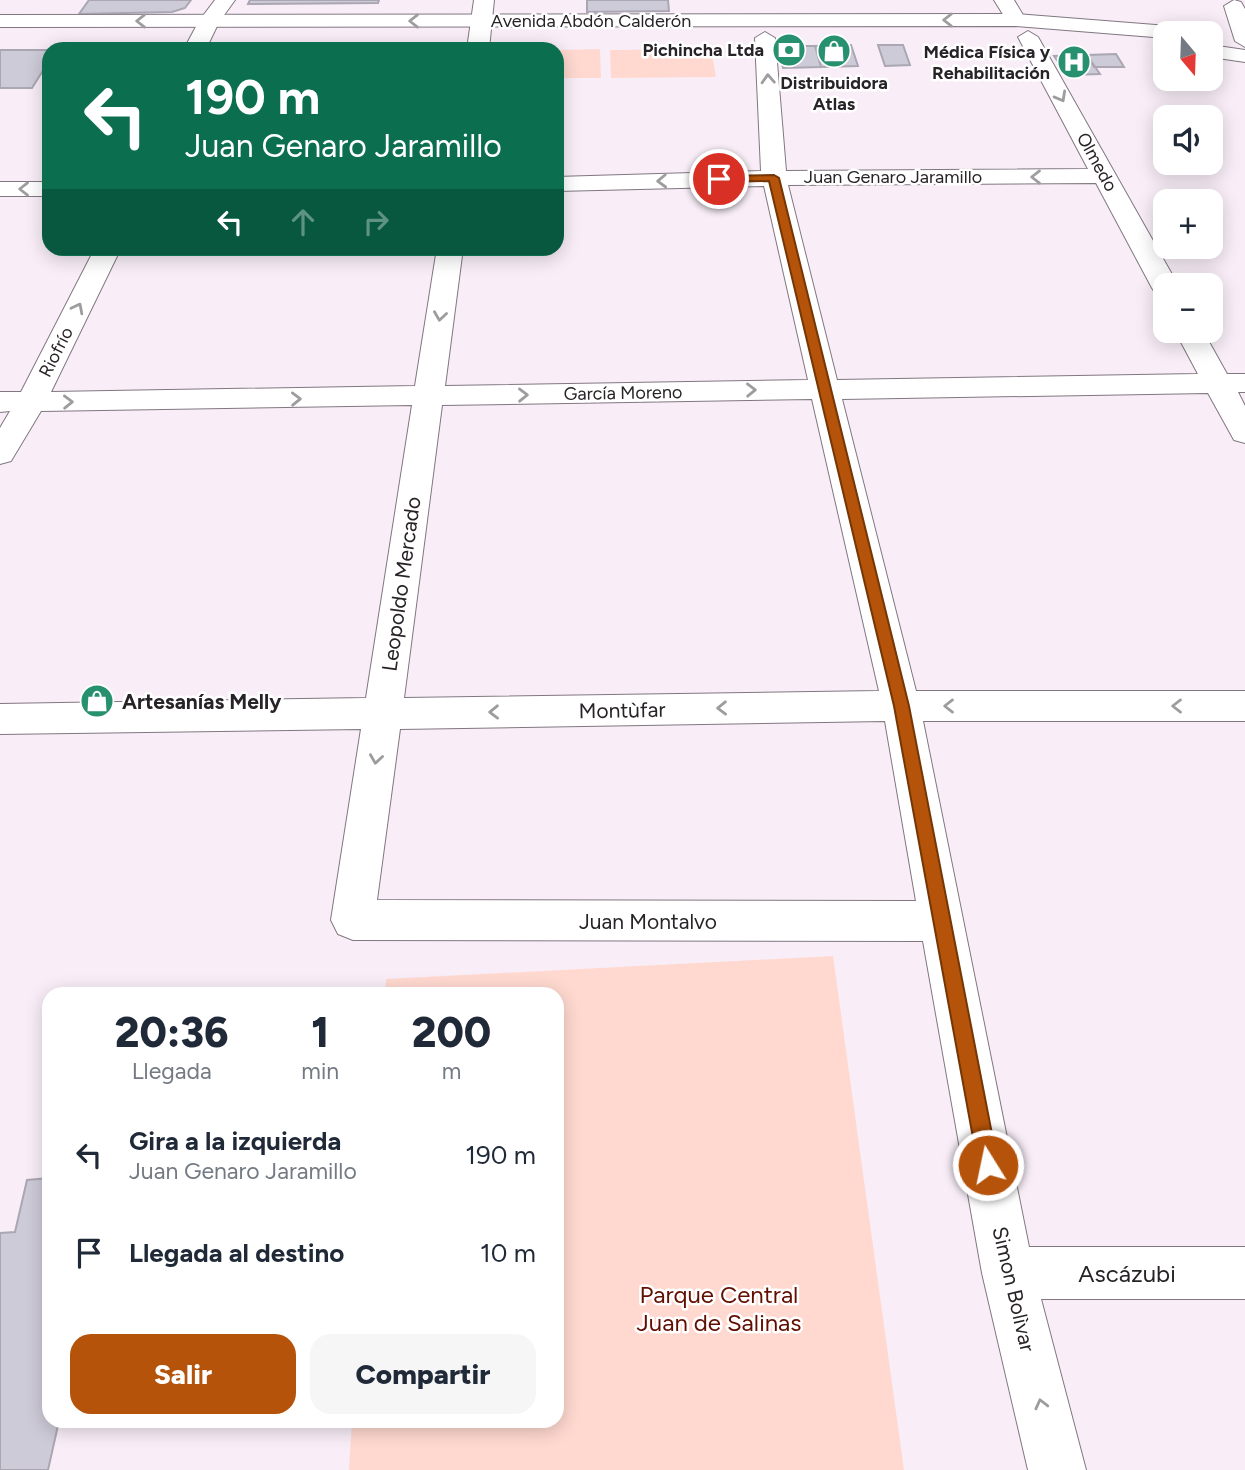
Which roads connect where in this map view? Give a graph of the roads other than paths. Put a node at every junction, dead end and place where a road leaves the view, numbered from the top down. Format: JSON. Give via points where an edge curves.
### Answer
{"nodes":[{"id":1,"x":225,"y":0,"type":"edge"},
{"id":2,"x":1004,"y":0,"type":"edge"},
{"id":3,"x":1234,"y":6,"type":"dead end"},
{"id":4,"x":0,"y":21,"type":"edge"},
{"id":5,"x":481,"y":27,"type":"edge"},
{"id":6,"x":1022,"y":29,"type":"junction"},
{"id":7,"x":1153,"y":32,"type":"edge"},
{"id":8,"x":202,"y":36,"type":"edge"},
{"id":9,"x":0,"y":38,"type":"edge"},
{"id":10,"x":765,"y":38,"type":"junction"},
{"id":11,"x":1223,"y":39,"type":"edge"},
{"id":12,"x":1245,"y":42,"type":"edge"},
{"id":13,"x":1153,"y":44,"type":"edge"},
{"id":14,"x":1223,"y":53,"type":"edge"},
{"id":15,"x":1245,"y":57,"type":"edge"},
{"id":16,"x":1104,"y":176,"type":"junction"},
{"id":17,"x":774,"y":178,"type":"junction"},
{"id":18,"x":564,"y":184,"type":"edge"},
{"id":19,"x":0,"y":189,"type":"edge"},
{"id":20,"x":42,"y":189,"type":"edge"},
{"id":21,"x":104,"y":256,"type":"edge"},
{"id":22,"x":449,"y":256,"type":"edge"},
{"id":23,"x":1158,"y":273,"type":"edge"},
{"id":24,"x":1199,"y":343,"type":"edge"},
{"id":25,"x":1231,"y":383,"type":"edge"},
{"id":26,"x":824,"y":388,"type":"junction"},
{"id":27,"x":428,"y":398,"type":"junction"},
{"id":28,"x":0,"y":402,"type":"edge"},
{"id":29,"x":31,"y":402,"type":"junction"},
{"id":30,"x":1245,"y":433,"type":"edge"},
{"id":31,"x":0,"y":454,"type":"edge"},
{"id":32,"x":901,"y":706,"type":"junction"},
{"id":33,"x":1245,"y":706,"type":"edge"},
{"id":34,"x":383,"y":713,"type":"junction"},
{"id":35,"x":0,"y":719,"type":"edge"},
{"id":36,"x":354,"y":920,"type":"joint"},
{"id":37,"x":943,"y":921,"type":"junction"},
{"id":38,"x":1008,"y":1273,"type":"junction"},
{"id":39,"x":1245,"y":1273,"type":"edge"},
{"id":40,"x":1057,"y":1470,"type":"edge"}],
"edges":[{"from":1,"to":8,"type":"street"},
{"from":2,"to":6,"type":"street","name":"Olmedo"},
{"from":3,"to":12,"type":"street"},
{"from":8,"to":4,"type":"street","name":"Avenida Abdón Calderón","one_way":true},
{"from":6,"to":5,"type":"street","name":"Avenida Abdón Calderón","one_way":true},
{"from":5,"to":8,"type":"street","name":"Avenida Abdón Calderón"},
{"from":5,"to":10,"type":"street","name":"Avenida Abdón Calderón"},
{"from":6,"to":7,"type":"street","name":"Avenida Abdón Calderón"},
{"from":6,"to":10,"type":"street","name":"Avenida Abdón Calderón"},
{"from":6,"to":13,"type":"street","name":"Avenida Abdón Calderón"},
{"from":6,"to":16,"type":"street","name":"Olmedo","one_way":true},
{"from":8,"to":9,"type":"street","name":"Avenida Abdón Calderón"},
{"from":17,"to":10,"type":"street","name":"Simon Bolìvar","one_way":true},
{"from":11,"to":12,"type":"street"},
{"from":14,"to":15,"type":"street"},
{"from":16,"to":17,"type":"street","name":"Juan Genaro Jaramillo","one_way":true},
{"from":16,"to":23,"type":"street","name":"Olmedo"},
{"from":17,"to":18,"type":"street","name":"Juan Genaro Jaramillo","one_way":true},
{"from":17,"to":26,"type":"street","name":"Simon Bolìvar"},
{"from":20,"to":19,"type":"street","one_way":true},
{"from":29,"to":21,"type":"street","name":"Riofrío","one_way":true},
{"from":22,"to":27,"type":"street","name":"Leopoldo Mercado","one_way":true},
{"from":24,"to":25,"type":"street"},
{"from":25,"to":26,"type":"street","name":"García Moreno"},
{"from":25,"to":30,"type":"street"},
{"from":27,"to":26,"type":"street","name":"García Moreno","one_way":true},
{"from":26,"to":32,"type":"street","name":"Simon Bolìvar"},
{"from":29,"to":27,"type":"street","name":"García Moreno","one_way":true},
{"from":27,"to":34,"type":"street","name":"Leopoldo Mercado"},
{"from":28,"to":29,"type":"street","name":"García Moreno"},
{"from":29,"to":31,"type":"street","name":"Riofrío"},
{"from":33,"to":32,"type":"street","name":"Montùfar","one_way":true},
{"from":32,"to":34,"type":"street","name":"Montùfar","one_way":true},
{"from":32,"to":37,"type":"street","name":"Simon Bolìvar"},
{"from":34,"to":35,"type":"street","name":"Montùfar"},
{"from":34,"to":36,"type":"street","name":"Leopoldo Mercado","one_way":true},
{"from":36,"to":37,"type":"street","name":"Juan Montalvo"},
{"from":37,"to":38,"type":"street","name":"Simon Bolìvar"},
{"from":38,"to":39,"type":"street","name":"Ascázubi"},
{"from":40,"to":38,"type":"street","name":"Simon Bolìvar","one_way":true}]}
